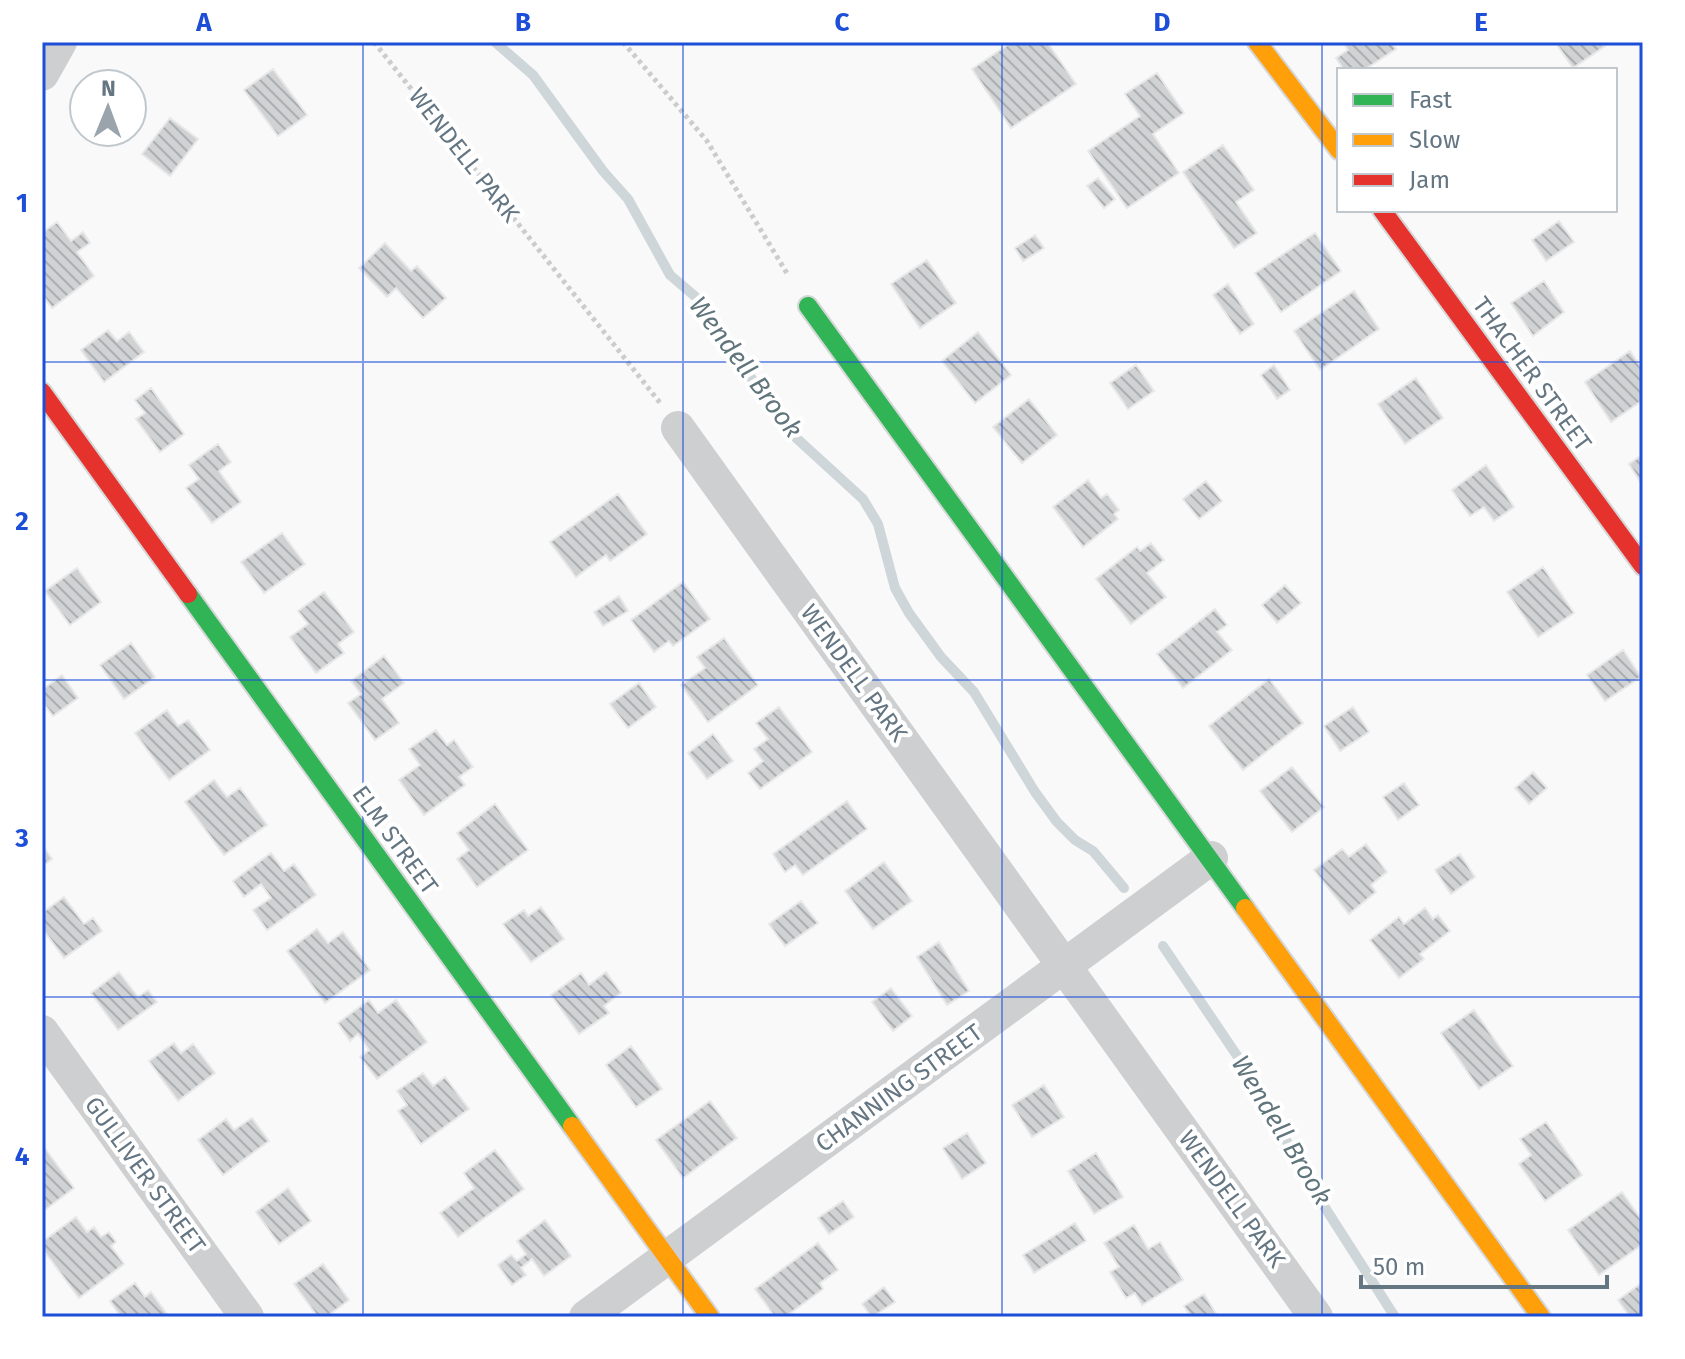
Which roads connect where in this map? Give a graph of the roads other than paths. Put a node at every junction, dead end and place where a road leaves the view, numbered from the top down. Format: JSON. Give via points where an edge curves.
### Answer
{"nodes":[{"id":1,"x":60,"y":42,"type":"edge"},
{"id":2,"x":1257,"y":42,"type":"edge"},
{"id":3,"x":42,"y":74,"type":"edge"},
{"id":4,"x":1337,"y":147,"type":"edge"},
{"id":5,"x":1383,"y":212,"type":"edge"},
{"id":6,"x":808,"y":306,"type":"road end"},
{"id":7,"x":42,"y":392,"type":"edge"},
{"id":8,"x":678,"y":428,"type":"road end"},
{"id":9,"x":1643,"y":566,"type":"edge"},
{"id":10,"x":1211,"y":858,"type":"junction"},
{"id":11,"x":1064,"y":967,"type":"junction"},
{"id":12,"x":42,"y":1032,"type":"edge"},
{"id":13,"x":667,"y":1258,"type":"junction"},
{"id":14,"x":247,"y":1317,"type":"edge"},
{"id":15,"x":586,"y":1317,"type":"edge"},
{"id":16,"x":710,"y":1317,"type":"edge"},
{"id":17,"x":1316,"y":1317,"type":"edge"},
{"id":18,"x":1541,"y":1317,"type":"edge"}],
"edges":[{"from":1,"to":3,"type":"street"},
{"from":2,"to":4,"type":"street"},
{"from":5,"to":9,"type":"street","name":"THACHER STREET"},
{"from":6,"to":10,"type":"street"},
{"from":7,"to":13,"type":"street","name":"ELM STREET"},
{"from":8,"to":11,"type":"street","name":"WENDELL PARK"},
{"from":10,"to":11,"type":"street","name":"CHANNING STREET"},
{"from":10,"to":18,"type":"street"},
{"from":11,"to":13,"type":"street","name":"CHANNING STREET"},
{"from":11,"to":17,"type":"street","name":"WENDELL PARK"},
{"from":12,"to":14,"type":"street","name":"GULLIVER STREET"},
{"from":13,"to":15,"type":"street","name":"CHANNING STREET"},
{"from":13,"to":16,"type":"street","name":"ELM STREET"}]}
